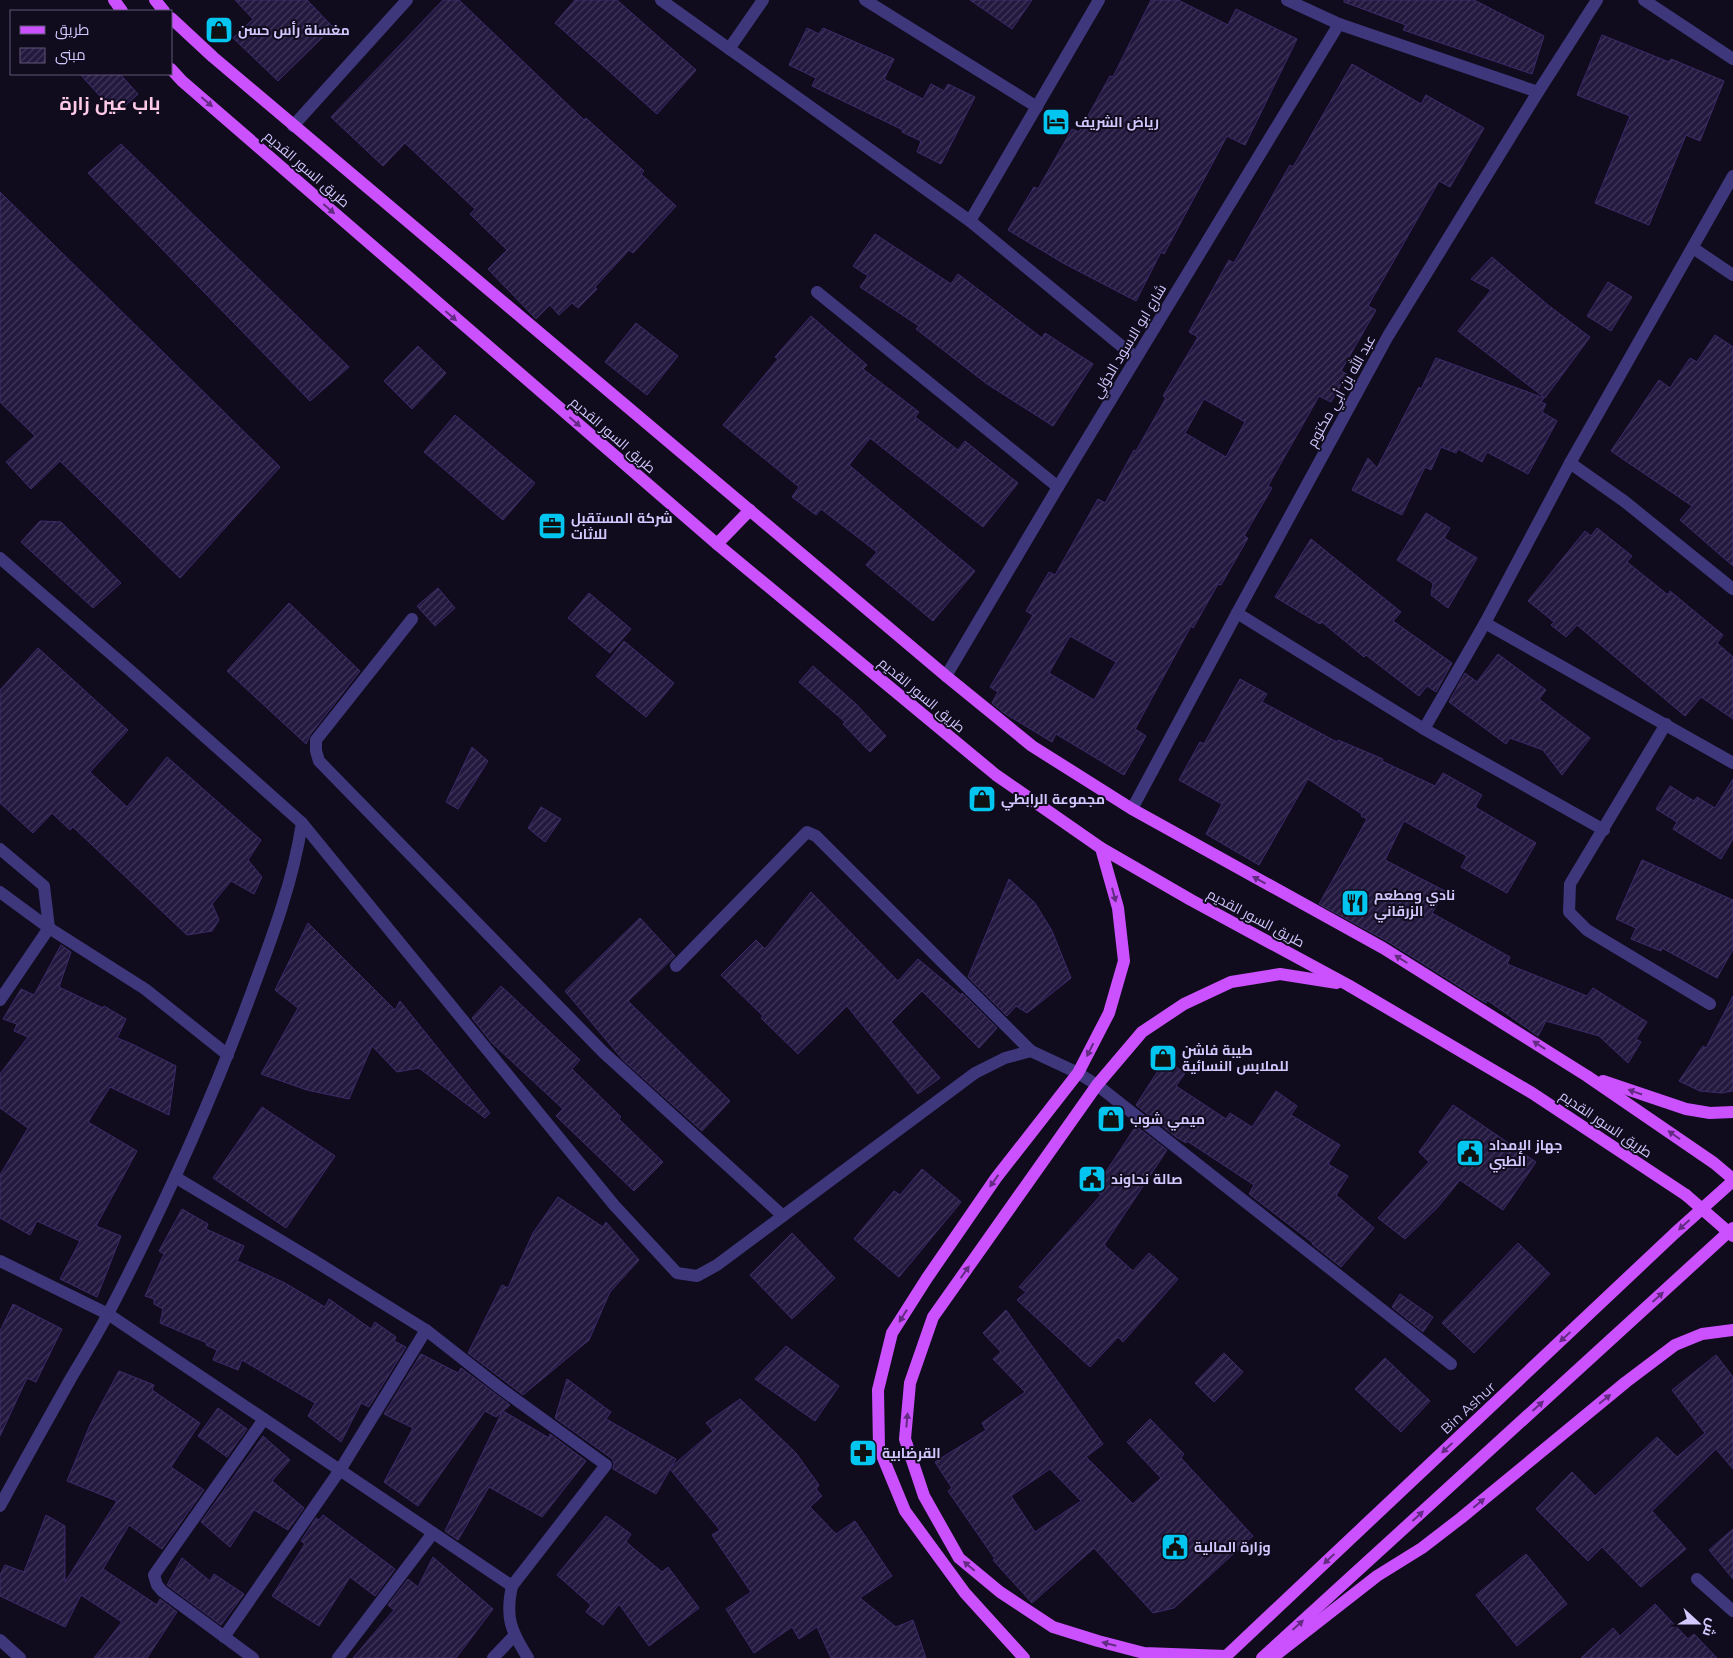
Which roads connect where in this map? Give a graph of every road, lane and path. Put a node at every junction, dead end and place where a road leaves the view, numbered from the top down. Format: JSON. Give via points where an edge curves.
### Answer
{"nodes":[{"id":1,"x":155,"y":0,"type":"edge"},
{"id":2,"x":407,"y":0,"type":"edge"},
{"id":3,"x":661,"y":0,"type":"edge"},
{"id":4,"x":763,"y":0,"type":"edge"},
{"id":5,"x":865,"y":0,"type":"edge"},
{"id":6,"x":1099,"y":0,"type":"edge"},
{"id":7,"x":1287,"y":0,"type":"edge"},
{"id":8,"x":1597,"y":0,"type":"edge"},
{"id":9,"x":1644,"y":0,"type":"edge"},
{"id":10,"x":163,"y":10,"type":"edge"},
{"id":11,"x":172,"y":19,"type":"edge"},
{"id":12,"x":1339,"y":24,"type":"junction"},
{"id":13,"x":730,"y":49,"type":"junction"},
{"id":14,"x":1733,"y":59,"type":"edge"},
{"id":15,"x":172,"y":69,"type":"edge"},
{"id":16,"x":1538,"y":92,"type":"junction"},
{"id":17,"x":1037,"y":107,"type":"junction"},
{"id":18,"x":293,"y":126,"type":"junction"},
{"id":19,"x":1733,"y":176,"type":"edge"},
{"id":20,"x":970,"y":221,"type":"junction"},
{"id":21,"x":1693,"y":248,"type":"junction"},
{"id":22,"x":1733,"y":275,"type":"edge"},
{"id":23,"x":817,"y":292,"type":"dead end"},
{"id":24,"x":1136,"y":358,"type":"junction"},
{"id":25,"x":1570,"y":463,"type":"junction"},
{"id":26,"x":1058,"y":487,"type":"junction"},
{"id":27,"x":750,"y":510,"type":"junction"},
{"id":28,"x":717,"y":544,"type":"junction"},
{"id":29,"x":0,"y":558,"type":"edge"},
{"id":30,"x":1733,"y":589,"type":"edge"},
{"id":31,"x":1237,"y":613,"type":"junction"},
{"id":32,"x":412,"y":619,"type":"dead end"},
{"id":33,"x":1485,"y":623,"type":"junction"},
{"id":34,"x":946,"y":676,"type":"junction"},
{"id":35,"x":1666,"y":724,"type":"junction"},
{"id":36,"x":1424,"y":729,"type":"junction"},
{"id":37,"x":1733,"y":763,"type":"edge"},
{"id":38,"x":1132,"y":809,"type":"junction"},
{"id":39,"x":302,"y":823,"type":"junction"},
{"id":40,"x":1604,"y":830,"type":"junction"},
{"id":41,"x":1101,"y":848,"type":"junction"},
{"id":42,"x":0,"y":849,"type":"edge"},
{"id":43,"x":0,"y":892,"type":"edge"},
{"id":44,"x":49,"y":928,"type":"junction"},
{"id":45,"x":676,"y":966,"type":"dead end"},
{"id":46,"x":1348,"y":985,"type":"junction"},
{"id":47,"x":0,"y":1000,"type":"edge"},
{"id":48,"x":1710,"y":1004,"type":"dead end"},
{"id":49,"x":1031,"y":1051,"type":"junction"},
{"id":50,"x":228,"y":1055,"type":"junction"},
{"id":51,"x":1078,"y":1073,"type":"junction"},
{"id":52,"x":1587,"y":1076,"type":"junction"},
{"id":53,"x":1097,"y":1085,"type":"junction"},
{"id":54,"x":1733,"y":1112,"type":"edge"},
{"id":55,"x":175,"y":1177,"type":"junction"},
{"id":56,"x":1733,"y":1180,"type":"edge"},
{"id":57,"x":783,"y":1216,"type":"junction"},
{"id":58,"x":1733,"y":1228,"type":"edge"},
{"id":59,"x":1733,"y":1236,"type":"edge"},
{"id":60,"x":0,"y":1262,"type":"edge"},
{"id":61,"x":108,"y":1314,"type":"junction"},
{"id":62,"x":426,"y":1330,"type":"junction"},
{"id":63,"x":1733,"y":1330,"type":"edge"},
{"id":64,"x":1451,"y":1364,"type":"dead end"},
{"id":65,"x":264,"y":1418,"type":"junction"},
{"id":66,"x":340,"y":1470,"type":"junction"},
{"id":67,"x":0,"y":1506,"type":"edge"},
{"id":68,"x":433,"y":1533,"type":"junction"},
{"id":69,"x":1697,"y":1579,"type":"dead end"},
{"id":70,"x":512,"y":1586,"type":"junction"},
{"id":71,"x":1733,"y":1611,"type":"edge"},
{"id":72,"x":514,"y":1636,"type":"junction"},
{"id":73,"x":224,"y":1637,"type":"junction"},
{"id":74,"x":0,"y":1640,"type":"edge"},
{"id":75,"x":1225,"y":1657,"type":"edge"},
{"id":76,"x":20,"y":1658,"type":"edge"},
{"id":77,"x":252,"y":1658,"type":"edge"},
{"id":78,"x":338,"y":1658,"type":"edge"},
{"id":79,"x":493,"y":1658,"type":"edge"},
{"id":80,"x":528,"y":1658,"type":"edge"},
{"id":81,"x":1024,"y":1658,"type":"edge"},
{"id":82,"x":1262,"y":1658,"type":"edge"},
{"id":83,"x":1272,"y":1658,"type":"edge"}],
"edges":[{"from":1,"to":10,"type":"main road"},
{"from":2,"to":18,"type":"street"},
{"from":3,"to":13,"type":"street"},
{"from":4,"to":13,"type":"street"},
{"from":5,"to":17,"type":"street"},
{"from":6,"to":17,"type":"street"},
{"from":7,"to":12,"type":"street"},
{"from":8,"to":16,"type":"street","name":"عبد الله بن أبي مكتوم"},
{"from":9,"to":14,"type":"street"},
{"from":11,"to":18,"type":"main road","name":"طريق السور القديم"},
{"from":12,"to":16,"type":"street"},
{"from":12,"to":24,"type":"street","name":"شارع ابو الاسود الدؤلي"},
{"from":13,"to":20,"type":"street"},
{"from":15,"to":28,"type":"main road","name":"طريق السور القديم","one_way":true,"via":[[440,306]]},
{"from":16,"to":31,"type":"street","name":"عبد الله بن أبي مكتوم","via":[[1388,336]]},
{"from":17,"to":20,"type":"street"},
{"from":18,"to":27,"type":"main road","name":"طريق السور القديم"},
{"from":19,"to":21,"type":"street"},
{"from":20,"to":24,"type":"street"},
{"from":21,"to":22,"type":"street"},
{"from":21,"to":25,"type":"street"},
{"from":23,"to":26,"type":"street"},
{"from":24,"to":26,"type":"street","name":"شارع ابو الاسود الدؤلي"},
{"from":25,"to":30,"type":"street","via":[[1624,501]]},
{"from":25,"to":33,"type":"street"},
{"from":26,"to":34,"type":"street","name":"شارع ابو الاسود الدؤلي"},
{"from":27,"to":28,"type":"main road"},
{"from":27,"to":34,"type":"main road","name":"طريق السور القديم"},
{"from":28,"to":41,"type":"main road","name":"طريق السور القديم","via":[[996,775]]},
{"from":29,"to":39,"type":"street"},
{"from":31,"to":36,"type":"street"},
{"from":31,"to":38,"type":"street","name":"عبد الله بن أبي مكتوم"},
{"from":32,"to":57,"type":"street","via":[[316,740],[320,761],[603,1052]]},
{"from":33,"to":35,"type":"street"},
{"from":33,"to":36,"type":"street"},
{"from":34,"to":38,"type":"main road","name":"طريق السور القديم","via":[[1032,746]]},
{"from":35,"to":37,"type":"street"},
{"from":35,"to":40,"type":"street"},
{"from":36,"to":40,"type":"street"},
{"from":52,"to":38,"type":"main road","name":"طريق السور القديم","one_way":true,"via":[[1383,948]]},
{"from":39,"to":50,"type":"street","via":[[289,887]]},
{"from":39,"to":57,"type":"street","via":[[614,1205],[677,1273],[697,1276]]},
{"from":40,"to":48,"type":"street","via":[[1570,884],[1569,912],[1587,930]]},
{"from":41,"to":46,"type":"main road","name":"طريق السور القديم"},
{"from":41,"to":51,"type":"main road","one_way":true,"via":[[1118,908],[1124,962],[1108,1013]]},
{"from":42,"to":44,"type":"street","via":[[44,886]]},
{"from":43,"to":44,"type":"street"},
{"from":44,"to":47,"type":"street"},
{"from":44,"to":50,"type":"street","via":[[145,988]]},
{"from":45,"to":49,"type":"street","via":[[807,832],[816,836]]},
{"from":46,"to":53,"type":"main road","via":[[1280,974],[1231,982],[1184,1004],[1142,1032]]},
{"from":46,"to":59,"type":"main road","name":"طريق السور القديم","bridge":true,"via":[[1532,1093],[1686,1195]]},
{"from":49,"to":51,"type":"street"},
{"from":49,"to":57,"type":"street","via":[[1005,1058],[975,1073]]},
{"from":50,"to":55,"type":"street"},
{"from":51,"to":53,"type":"street"},
{"from":51,"to":81,"type":"main road","one_way":true,"via":[[996,1178],[892,1333],[878,1390],[879,1448],[905,1511],[965,1593]]},
{"from":54,"to":52,"type":"main road","one_way":true,"via":[[1686,1109]]},
{"from":56,"to":52,"type":"main road","name":"طريق السور القديم","one_way":true,"via":[[1714,1163]]},
{"from":53,"to":64,"type":"street"},
{"from":75,"to":53,"type":"main road","one_way":true,"via":[[1144,1653],[1098,1641],[1053,1627],[1000,1592],[959,1558],[924,1496],[905,1438],[910,1383],[933,1317]]},
{"from":55,"to":61,"type":"street"},
{"from":55,"to":62,"type":"street"},
{"from":56,"to":75,"type":"main road","name":"Bin Ashur","one_way":true},
{"from":82,"to":58,"type":"main road","one_way":true},
{"from":60,"to":61,"type":"street"},
{"from":61,"to":65,"type":"street"},
{"from":61,"to":67,"type":"street"},
{"from":62,"to":66,"type":"street"},
{"from":62,"to":70,"type":"street","via":[[606,1465]]},
{"from":83,"to":63,"type":"main road","one_way":true,"via":[[1378,1576],[1461,1518],[1675,1345],[1702,1334]]},
{"from":65,"to":66,"type":"street"},
{"from":65,"to":73,"type":"street","via":[[154,1576],[162,1590]]},
{"from":66,"to":68,"type":"street"},
{"from":66,"to":73,"type":"street"},
{"from":68,"to":70,"type":"street"},
{"from":68,"to":78,"type":"street"},
{"from":69,"to":71,"type":"street"},
{"from":70,"to":72,"type":"street","via":[[508,1605]]},
{"from":72,"to":79,"type":"street"},
{"from":72,"to":80,"type":"street"},
{"from":73,"to":77,"type":"street"},
{"from":74,"to":76,"type":"street"}]}
